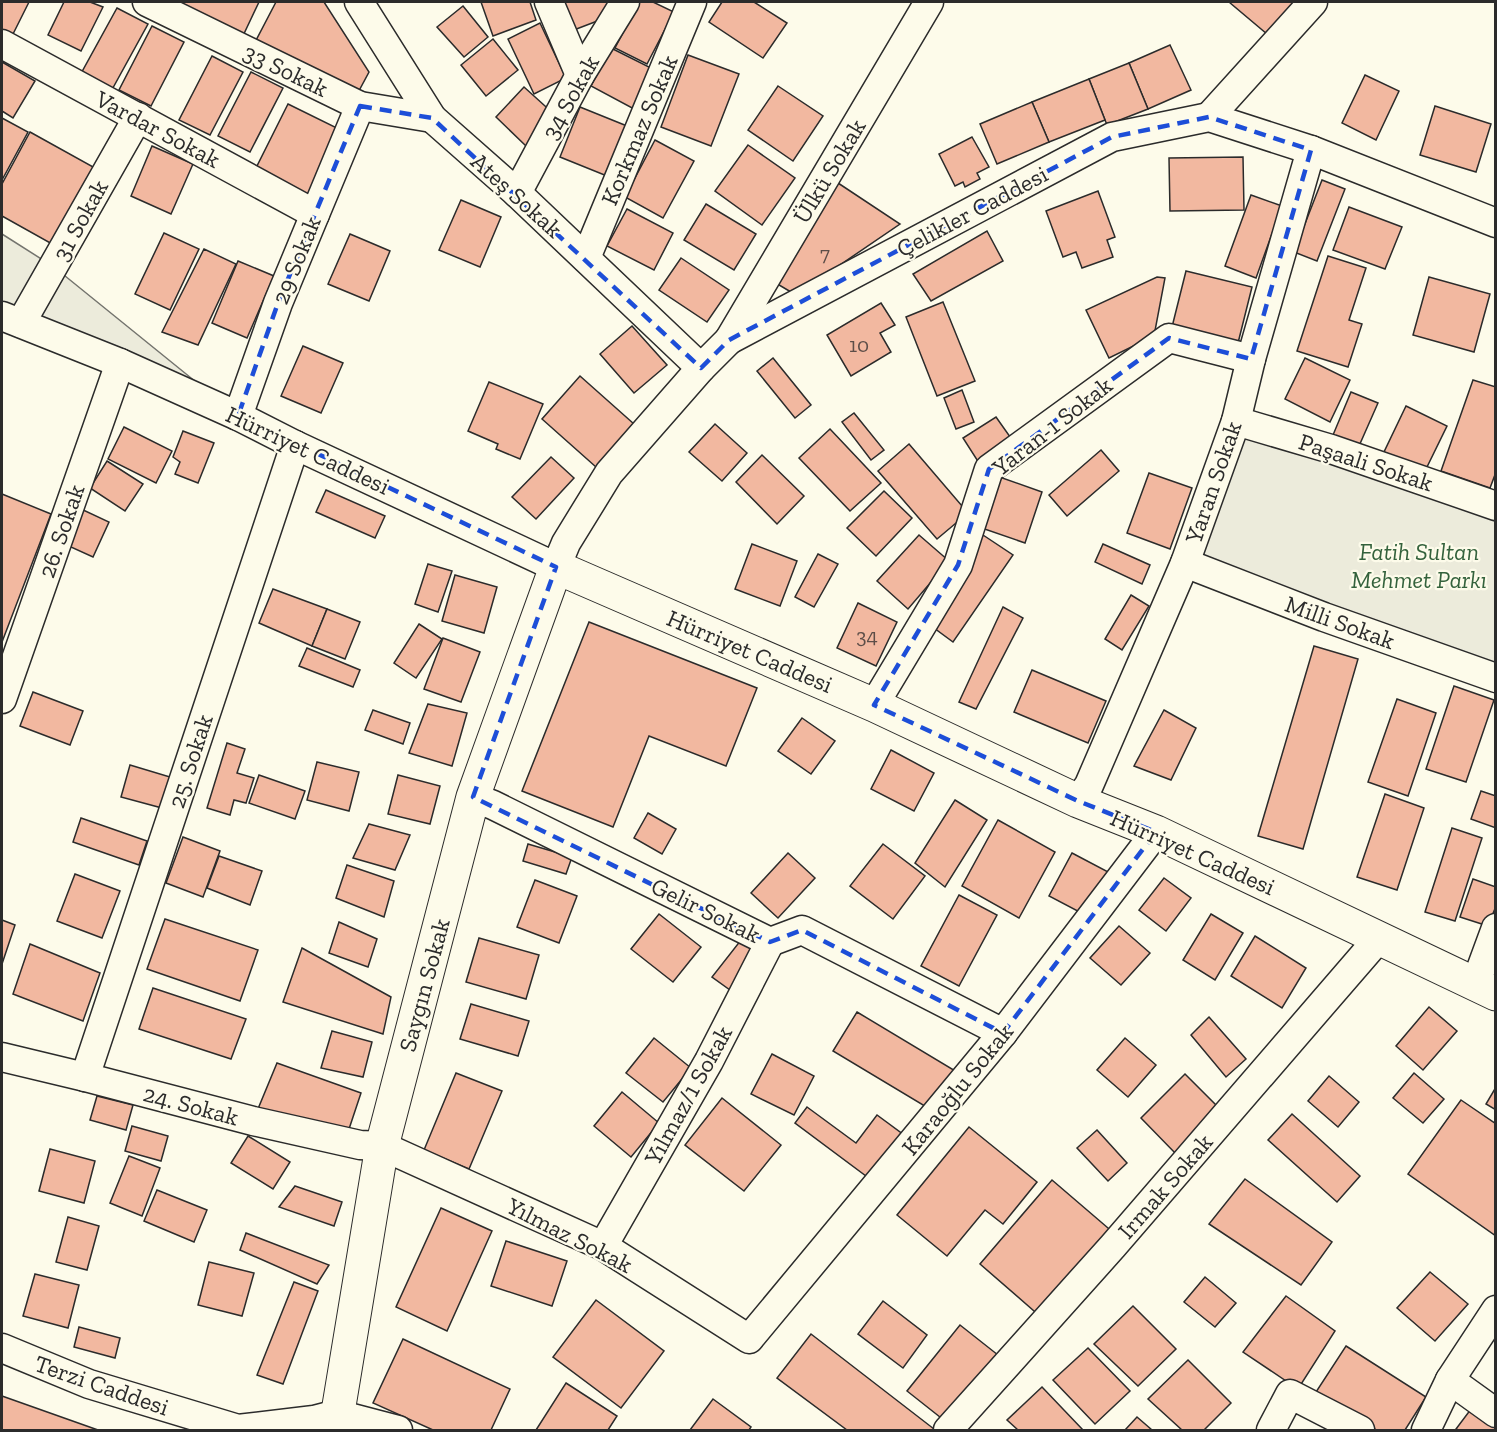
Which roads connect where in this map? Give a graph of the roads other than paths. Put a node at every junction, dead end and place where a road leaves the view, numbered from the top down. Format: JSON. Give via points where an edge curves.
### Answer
{"nodes":[{"id":1,"x":147,"y":2,"type":"edge"},
{"id":2,"x":359,"y":2,"type":"edge"},
{"id":3,"x":549,"y":2,"type":"edge"},
{"id":4,"x":625,"y":2,"type":"edge"},
{"id":5,"x":692,"y":2,"type":"edge"},
{"id":6,"x":929,"y":2,"type":"edge"},
{"id":7,"x":1313,"y":2,"type":"edge"},
{"id":8,"x":2,"y":44,"type":"edge"},
{"id":9,"x":580,"y":75,"type":"junction"},
{"id":10,"x":360,"y":106,"type":"junction"},
{"id":11,"x":138,"y":117,"type":"junction"},
{"id":12,"x":1209,"y":117,"type":"junction"},
{"id":13,"x":432,"y":118,"type":"junction"},
{"id":14,"x":1311,"y":150,"type":"junction"},
{"id":15,"x":517,"y":193,"type":"junction"},
{"id":16,"x":315,"y":214,"type":"junction"},
{"id":17,"x":1496,"y":223,"type":"edge"},
{"id":18,"x":586,"y":258,"type":"junction"},
{"id":19,"x":11,"y":319,"type":"edge"},
{"id":20,"x":729,"y":340,"type":"junction"},
{"id":21,"x":1251,"y":359,"type":"junction"},
{"id":22,"x":120,"y":363,"type":"junction"},
{"id":23,"x":701,"y":368,"type":"junction"},
{"id":24,"x":238,"y":416,"type":"junction"},
{"id":25,"x":1236,"y":421,"type":"junction"},
{"id":26,"x":295,"y":445,"type":"junction"},
{"id":27,"x":1496,"y":506,"type":"edge"},
{"id":28,"x":1185,"y":564,"type":"junction"},
{"id":29,"x":556,"y":567,"type":"junction"},
{"id":30,"x":1496,"y":678,"type":"edge"},
{"id":31,"x":2,"y":699,"type":"edge"},
{"id":32,"x":874,"y":705,"type":"junction"},
{"id":33,"x":473,"y":797,"type":"junction"},
{"id":34,"x":1078,"y":801,"type":"junction"},
{"id":35,"x":1156,"y":832,"type":"junction"},
{"id":36,"x":1496,"y":928,"type":"edge"},
{"id":37,"x":1379,"y":938,"type":"junction"},
{"id":38,"x":770,"y":942,"type":"junction"},
{"id":39,"x":1485,"y":989,"type":"edge"},
{"id":40,"x":1003,"y":1034,"type":"junction"},
{"id":41,"x":2,"y":1057,"type":"edge"},
{"id":42,"x":85,"y":1077,"type":"junction"},
{"id":43,"x":382,"y":1146,"type":"junction"},
{"id":44,"x":603,"y":1246,"type":"junction"},
{"id":45,"x":1496,"y":1310,"type":"edge"},
{"id":46,"x":749,"y":1339,"type":"joint"},
{"id":47,"x":2,"y":1348,"type":"edge"},
{"id":48,"x":1450,"y":1380,"type":"junction"},
{"id":49,"x":1496,"y":1413,"type":"edge"},
{"id":50,"x":336,"y":1422,"type":"edge"},
{"id":51,"x":963,"y":1426,"type":"edge"},
{"id":52,"x":237,"y":1430,"type":"edge"},
{"id":53,"x":398,"y":1431,"type":"edge"},
{"id":54,"x":1271,"y":1431,"type":"edge"},
{"id":55,"x":1360,"y":1431,"type":"edge"},
{"id":56,"x":1426,"y":1431,"type":"edge"}],
"edges":[{"from":1,"to":10,"type":"street","name":"33 Sokak"},
{"from":2,"to":13,"type":"street","name":"Ateş Sokak"},
{"from":3,"to":9,"type":"street"},
{"from":4,"to":9,"type":"street","name":"34 Sokak"},
{"from":5,"to":18,"type":"street","name":"Korkmaz Sokak"},
{"from":6,"to":20,"type":"street","name":"Ülkü Sokak"},
{"from":7,"to":12,"type":"street"},
{"from":8,"to":11,"type":"street","name":"Vardar Sokak"},
{"from":9,"to":15,"type":"street","name":"34 Sokak"},
{"from":10,"to":13,"type":"street","name":"33 Sokak"},
{"from":10,"to":16,"type":"street","name":"29 Sokak"},
{"from":11,"to":16,"type":"street","name":"Vardar Sokak"},
{"from":11,"to":19,"type":"street","name":"31 Sokak"},
{"from":12,"to":14,"type":"street","name":"Çelikler Caddesi"},
{"from":12,"to":20,"type":"street","name":"Çelikler Caddesi","via":[[1112,137]]},
{"from":13,"to":15,"type":"street","name":"Ateş Sokak"},
{"from":14,"to":17,"type":"street","name":"Çelikler Caddesi"},
{"from":14,"to":21,"type":"street","name":"Yaran Sokak"},
{"from":15,"to":18,"type":"street","name":"Ateş Sokak"},
{"from":16,"to":24,"type":"street","name":"29 Sokak"},
{"from":18,"to":23,"type":"street","name":"Ateş Sokak"},
{"from":19,"to":22,"type":"street","name":"Hürriyet Caddesi"},
{"from":20,"to":23,"type":"street","name":"Çelikler Caddesi"},
{"from":21,"to":25,"type":"street","name":"Yaran Sokak"},
{"from":21,"to":32,"type":"street","name":"Yaran-1 Sokak","via":[[1169,338],[988,469],[958,565]]},
{"from":22,"to":24,"type":"street","name":"Hürriyet Caddesi"},
{"from":22,"to":31,"type":"street","name":"26. Sokak"},
{"from":23,"to":29,"type":"street","name":"Çelikler Caddesi","via":[[609,473],[566,543]]},
{"from":24,"to":26,"type":"street","name":"Hürriyet Caddesi"},
{"from":25,"to":27,"type":"street","name":"Paşaali Sokak"},
{"from":25,"to":28,"type":"street","name":"Yaran Sokak"},
{"from":26,"to":29,"type":"street","name":"Hürriyet Caddesi"},
{"from":26,"to":42,"type":"street","name":"25. Sokak"},
{"from":28,"to":30,"type":"street","name":"Milli Sokak"},
{"from":28,"to":34,"type":"street","name":"Yaran Sokak","via":[[1089,785]]},
{"from":29,"to":32,"type":"main road","name":"Hürriyet Caddesi"},
{"from":29,"to":33,"type":"main road","name":"Saygın Sokak"},
{"from":32,"to":34,"type":"main road","name":"Hürriyet Caddesi"},
{"from":33,"to":38,"type":"street","name":"Gelir Sokak"},
{"from":33,"to":43,"type":"main road","name":"Saygın Sokak"},
{"from":34,"to":35,"type":"main road","name":"Hürriyet Caddesi"},
{"from":35,"to":37,"type":"main road","name":"Hürriyet Caddesi"},
{"from":35,"to":40,"type":"street","name":"Karaoğlu Sokak"},
{"from":36,"to":39,"type":"street"},
{"from":37,"to":39,"type":"main road","name":"Hürriyet Caddesi"},
{"from":37,"to":51,"type":"street","name":"Irmak Sokak"},
{"from":38,"to":40,"type":"street","name":"Gelir Sokak","via":[[802,930]]},
{"from":38,"to":44,"type":"street","name":"Yılmaz/1 Sokak","via":[[709,1061]]},
{"from":40,"to":46,"type":"street","name":"Karaoğlu Sokak"},
{"from":41,"to":42,"type":"street","name":"24. Sokak"},
{"from":42,"to":43,"type":"street","name":"24. Sokak","via":[[253,1121],[360,1145]]},
{"from":43,"to":44,"type":"street","name":"Yılmaz Sokak"},
{"from":43,"to":50,"type":"main road","name":"Saygın Sokak"},
{"from":44,"to":46,"type":"street","name":"Yılmaz Sokak"},
{"from":45,"to":48,"type":"street"},
{"from":47,"to":52,"type":"street","name":"Terzi Caddesi","via":[[89,1384]]},
{"from":48,"to":49,"type":"street"},
{"from":48,"to":56,"type":"street"},
{"from":50,"to":52,"type":"street","via":[[314,1420]]},
{"from":50,"to":53,"type":"street"},
{"from":54,"to":55,"type":"street","via":[[1290,1394]]}]}
